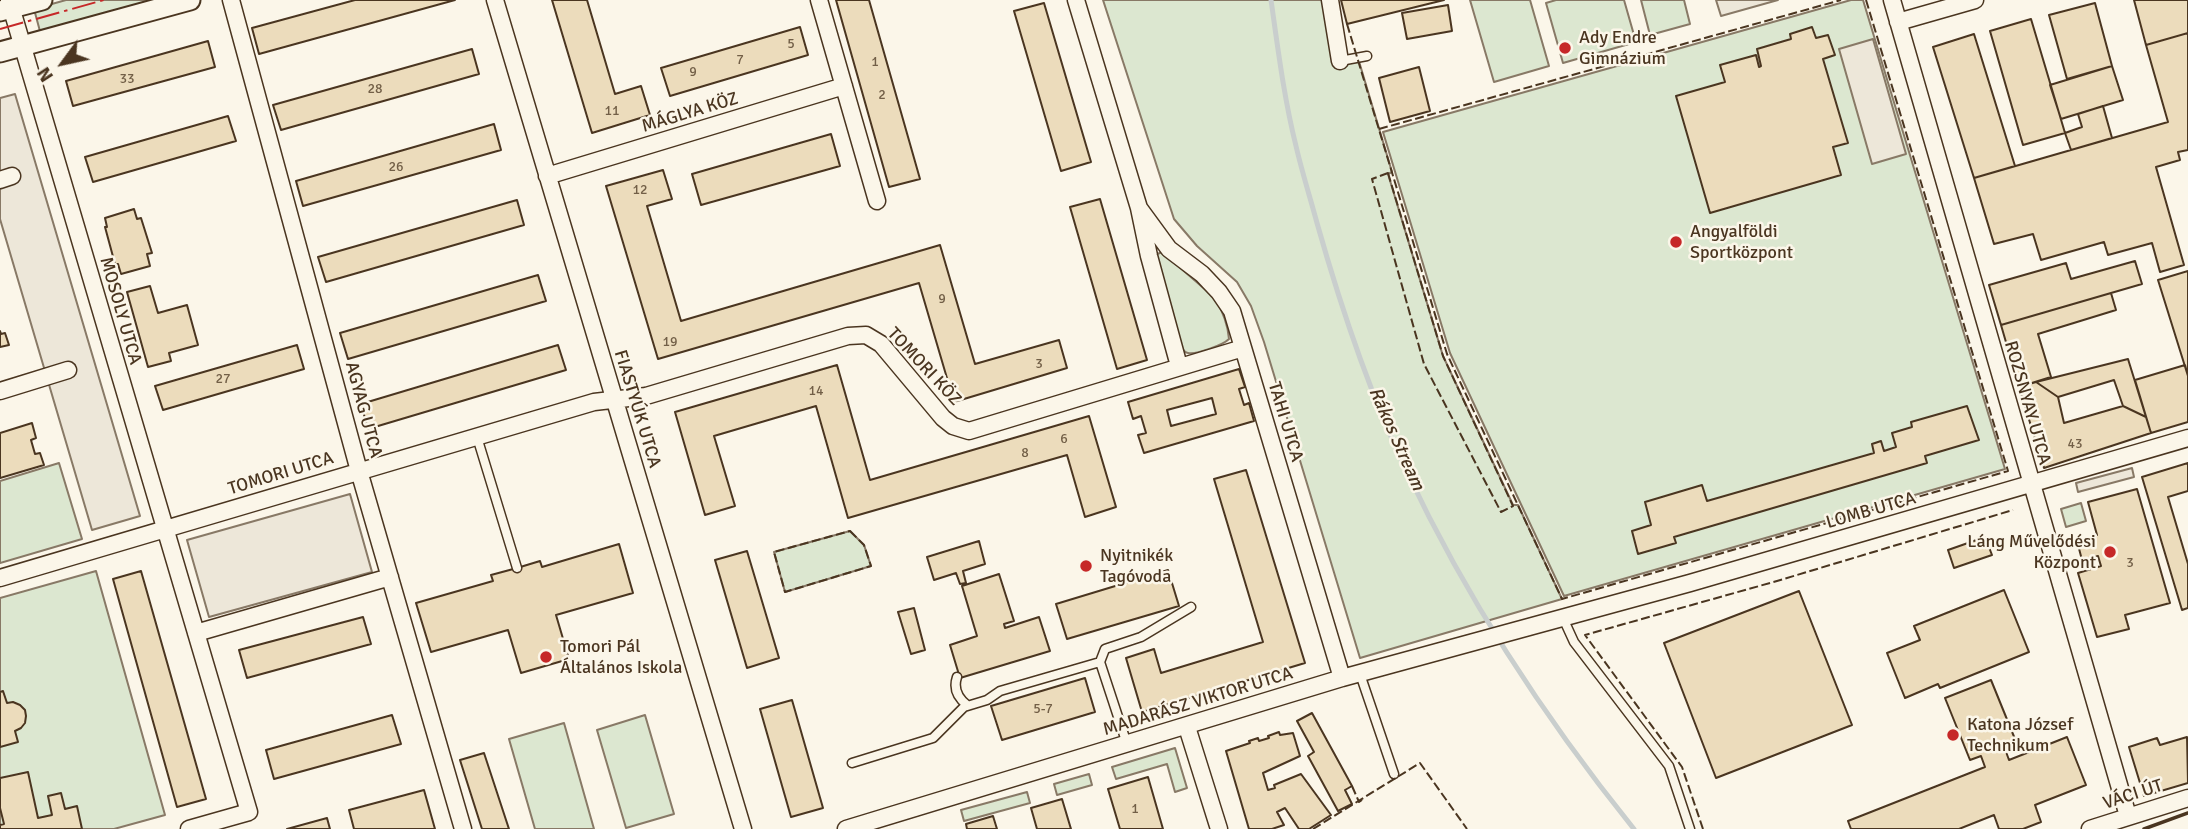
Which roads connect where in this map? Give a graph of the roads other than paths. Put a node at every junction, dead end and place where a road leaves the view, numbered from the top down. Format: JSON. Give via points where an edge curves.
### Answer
{"nodes":[{"id":1,"x":42,"y":0,"type":"edge"},
{"id":2,"x":190,"y":0,"type":"edge"},
{"id":3,"x":231,"y":0,"type":"edge"},
{"id":4,"x":495,"y":0,"type":"edge"},
{"id":5,"x":819,"y":0,"type":"edge"},
{"id":6,"x":1076,"y":0,"type":"edge"},
{"id":7,"x":1330,"y":0,"type":"edge"},
{"id":8,"x":1892,"y":0,"type":"edge"},
{"id":9,"x":1975,"y":0,"type":"edge"},
{"id":10,"x":6,"y":7,"type":"edge"},
{"id":11,"x":1898,"y":22,"type":"junction"},
{"id":12,"x":22,"y":46,"type":"junction"},
{"id":13,"x":0,"y":52,"type":"edge"},
{"id":14,"x":1367,"y":56,"type":"dead end"},
{"id":15,"x":1340,"y":61,"type":"joint"},
{"id":16,"x":844,"y":86,"type":"junction"},
{"id":17,"x":547,"y":176,"type":"junction"},
{"id":18,"x":877,"y":201,"type":"dead end"},
{"id":19,"x":1139,"y":208,"type":"junction"},
{"id":20,"x":1243,"y":348,"type":"junction"},
{"id":21,"x":1179,"y":366,"type":"junction"},
{"id":22,"x":68,"y":370,"type":"dead end"},
{"id":23,"x":0,"y":391,"type":"edge"},
{"id":24,"x":614,"y":400,"type":"junction"},
{"id":25,"x":477,"y":436,"type":"junction"},
{"id":26,"x":2188,"y":438,"type":"edge"},
{"id":27,"x":359,"y":471,"type":"junction"},
{"id":28,"x":2031,"y":485,"type":"junction"},
{"id":29,"x":165,"y":529,"type":"junction"},
{"id":30,"x":517,"y":568,"type":"dead end"},
{"id":31,"x":390,"y":577,"type":"junction"},
{"id":32,"x":0,"y":578,"type":"edge"},
{"id":33,"x":1191,"y":607,"type":"dead end"},
{"id":34,"x":1563,"y":618,"type":"junction"},
{"id":35,"x":196,"y":633,"type":"junction"},
{"id":36,"x":1100,"y":662,"type":"junction"},
{"id":37,"x":1360,"y":674,"type":"junction"},
{"id":38,"x":957,"y":677,"type":"dead end"},
{"id":39,"x":1342,"y":678,"type":"junction"},
{"id":40,"x":967,"y":705,"type":"junction"},
{"id":41,"x":1187,"y":727,"type":"junction"},
{"id":42,"x":1127,"y":744,"type":"junction"},
{"id":43,"x":852,"y":763,"type":"dead end"},
{"id":44,"x":1394,"y":774,"type":"dead end"},
{"id":45,"x":2188,"y":798,"type":"edge"},
{"id":46,"x":2128,"y":816,"type":"junction"},
{"id":47,"x":189,"y":829,"type":"edge"},
{"id":48,"x":463,"y":829,"type":"edge"},
{"id":49,"x":743,"y":829,"type":"edge"},
{"id":50,"x":849,"y":829,"type":"edge"},
{"id":51,"x":1219,"y":829,"type":"edge"},
{"id":52,"x":1690,"y":829,"type":"edge"},
{"id":53,"x":2090,"y":829,"type":"edge"}],
"edges":[{"from":1,"to":10,"type":"street"},
{"from":2,"to":12,"type":"street"},
{"from":3,"to":27,"type":"street","name":"AGYAG UTCA"},
{"from":4,"to":17,"type":"street","name":"FIASTYÚK UTCA"},
{"from":5,"to":16,"type":"street"},
{"from":6,"to":19,"type":"street","name":"TAHI UTCA"},
{"from":7,"to":15,"type":"street"},
{"from":8,"to":11,"type":"street","name":"ROZSNYAY UTCA"},
{"from":9,"to":11,"type":"street"},
{"from":10,"to":12,"type":"street","name":"MOSOLY UTCA"},
{"from":11,"to":28,"type":"street","name":"ROZSNYAY UTCA"},
{"from":12,"to":13,"type":"street"},
{"from":12,"to":29,"type":"street","name":"MOSOLY UTCA"},
{"from":14,"to":15,"type":"lane"},
{"from":16,"to":17,"type":"street","name":"MÁGLYA KÖZ"},
{"from":16,"to":18,"type":"street"},
{"from":17,"to":24,"type":"street","name":"FIASTYÚK UTCA"},
{"from":19,"to":20,"type":"street","name":"TAHI UTCA","via":[[1169,249],[1219,292],[1232,312]]},
{"from":19,"to":21,"type":"street","name":"TAHI UTCA"},
{"from":20,"to":21,"type":"street","name":"TOMORI KÖZ"},
{"from":20,"to":39,"type":"street","name":"TAHI UTCA"},
{"from":21,"to":24,"type":"street","name":"TOMORI KÖZ","via":[[969,431],[943,418],[881,344],[866,335],[848,335],[646,396]]},
{"from":22,"to":23,"type":"street"},
{"from":24,"to":25,"type":"street","name":"TOMORI UTCA"},
{"from":24,"to":49,"type":"street","name":"FIASTYÚK UTCA"},
{"from":25,"to":27,"type":"street","name":"TOMORI UTCA"},
{"from":25,"to":30,"type":"lane"},
{"from":26,"to":28,"type":"street","name":"LOMB UTCA"},
{"from":27,"to":29,"type":"street","name":"TOMORI UTCA"},
{"from":27,"to":31,"type":"street","name":"AGYAG UTCA"},
{"from":28,"to":34,"type":"street","name":"LOMB UTCA"},
{"from":28,"to":46,"type":"street","name":"ROZSNYAY UTCA"},
{"from":29,"to":32,"type":"street","name":"TOMORI UTCA"},
{"from":29,"to":35,"type":"street","name":"MOSOLY UTCA"},
{"from":31,"to":35,"type":"street"},
{"from":31,"to":48,"type":"street","name":"AGYAG UTCA"},
{"from":33,"to":36,"type":"lane","via":[[1141,637],[1105,649]]},
{"from":34,"to":37,"type":"street","name":"MADARÁSZ VIKTOR UTCA"},
{"from":34,"to":52,"type":"lane","via":[[1574,642],[1669,766]]},
{"from":35,"to":47,"type":"street","name":"MOSOLY UTCA","via":[[249,812]]},
{"from":36,"to":40,"type":"lane"},
{"from":36,"to":42,"type":"lane"},
{"from":37,"to":39,"type":"street","name":"MADARÁSZ VIKTOR UTCA"},
{"from":37,"to":44,"type":"lane"},
{"from":38,"to":40,"type":"lane","via":[[956,693]]},
{"from":39,"to":41,"type":"street","name":"MADARÁSZ VIKTOR UTCA"},
{"from":40,"to":43,"type":"lane","via":[[933,738]]},
{"from":41,"to":42,"type":"street","name":"MADARÁSZ VIKTOR UTCA"},
{"from":41,"to":51,"type":"street"},
{"from":42,"to":50,"type":"street","name":"MADARÁSZ VIKTOR UTCA"},
{"from":45,"to":46,"type":"street","name":"VÁCI ÚT"},
{"from":46,"to":53,"type":"street","name":"VÁCI ÚT"}]}
